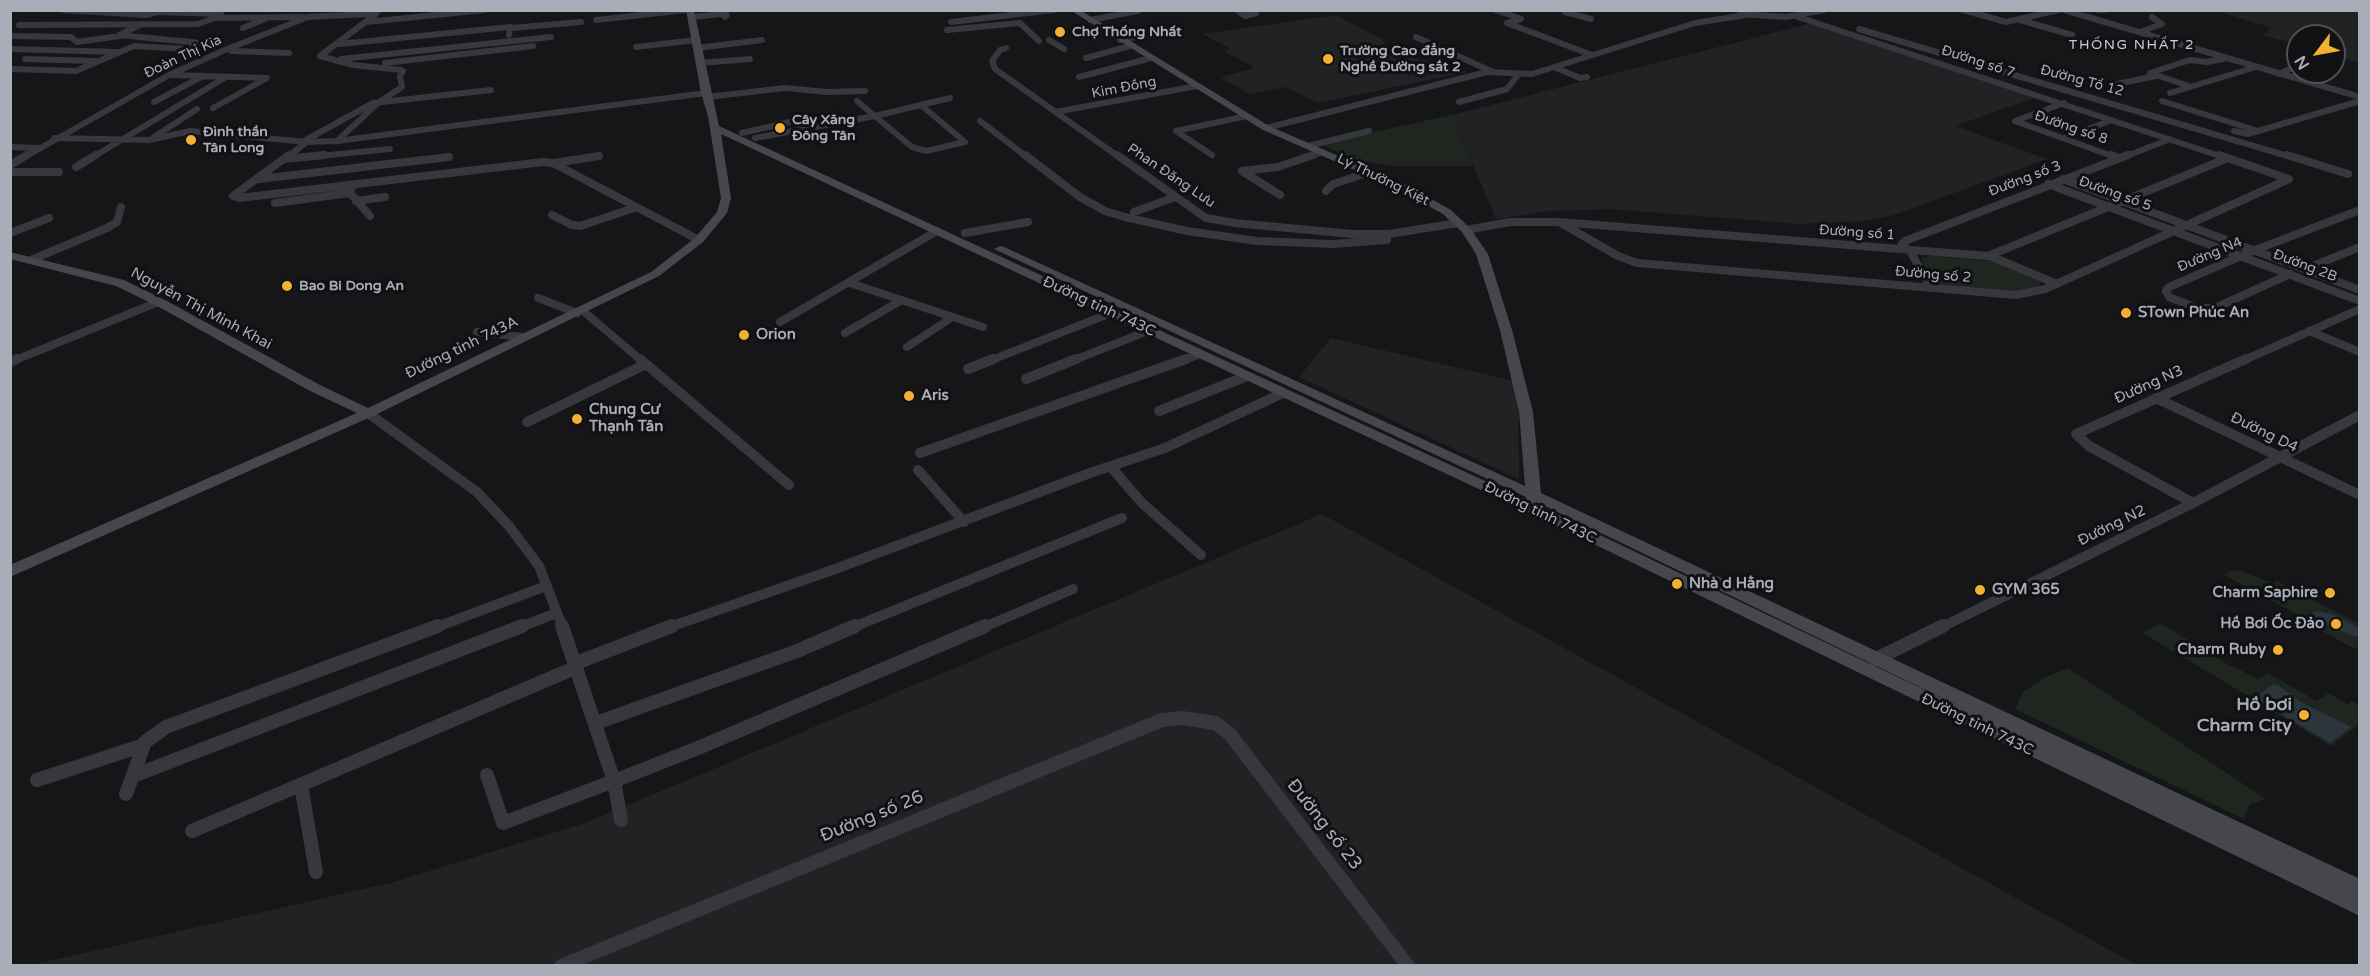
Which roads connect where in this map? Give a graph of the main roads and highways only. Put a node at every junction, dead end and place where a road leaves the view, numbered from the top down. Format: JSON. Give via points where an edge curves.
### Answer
{"nodes":[{"id":1,"x":1074,"y":10,"type":"edge"},
{"id":2,"x":689,"y":13,"type":"edge"},
{"id":3,"x":715,"y":129,"type":"junction"},
{"id":4,"x":737,"y":133,"type":"junction"},
{"id":5,"x":10,"y":255,"type":"edge"},
{"id":6,"x":368,"y":413,"type":"junction"},
{"id":7,"x":1534,"y":503,"type":"junction"},
{"id":8,"x":10,"y":572,"type":"edge"},
{"id":9,"x":2289,"y":864,"type":"junction"},
{"id":10,"x":2360,"y":890,"type":"edge"},
{"id":11,"x":2360,"y":907,"type":"edge"}],
"edges":[{"from":1,"to":7,"type":"main road","name":"Lý Thường Kiệt","via":[[1266,128],[1370,172],[1432,203],[1462,226],[1482,254],[1506,330],[1526,412]]},
{"from":2,"to":3,"type":"main road","name":"Đường tỉnh 743A"},
{"from":3,"to":4,"type":"main road","name":"Đường tỉnh 743C"},
{"from":3,"to":6,"type":"main road","name":"Đường tỉnh 743A","via":[[726,184],[726,205],[699,240],[655,274]]},
{"from":4,"to":7,"type":"main road","name":"Đường tỉnh 743C","via":[[1283,393]]},
{"from":4,"to":7,"type":"main road","name":"Đường tỉnh 743C","via":[[965,233]]},
{"from":5,"to":6,"type":"main road","name":"Nguyễn Thị Minh Khai","via":[[120,283]]},
{"from":6,"to":8,"type":"main road","name":"Đường tỉnh 743A"},
{"from":7,"to":9,"type":"main road","name":"Đường tỉnh 743C"},
{"from":9,"to":10,"type":"main road","name":"Đường tỉnh 743C"},
{"from":9,"to":11,"type":"main road","name":"Đường tỉnh 743C"}]}
